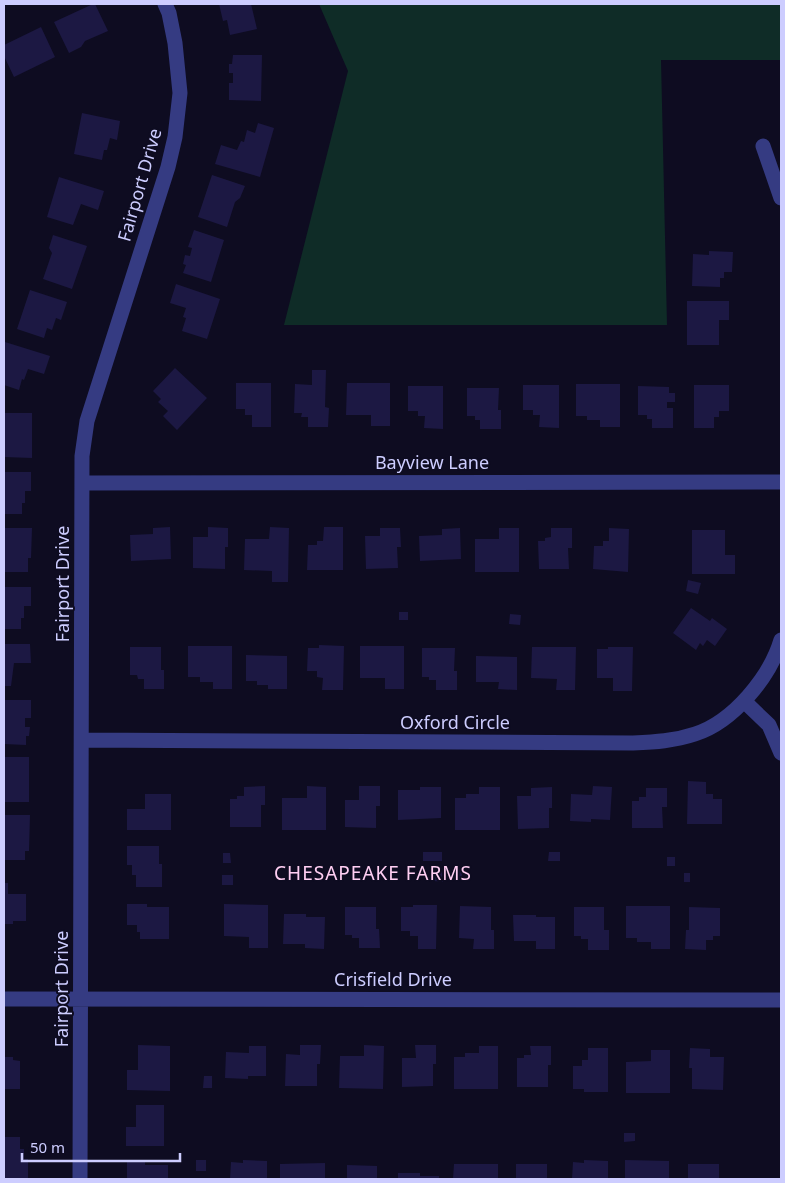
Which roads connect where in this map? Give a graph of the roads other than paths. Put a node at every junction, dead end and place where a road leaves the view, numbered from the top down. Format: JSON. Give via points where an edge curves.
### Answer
{"nodes":[{"id":1,"x":165,"y":4,"type":"edge"},
{"id":2,"x":763,"y":146,"type":"dead end"},
{"id":3,"x":781,"y":198,"type":"edge"},
{"id":4,"x":781,"y":482,"type":"edge"},
{"id":5,"x":82,"y":483,"type":"junction"},
{"id":6,"x":781,"y":640,"type":"edge"},
{"id":7,"x":744,"y":701,"type":"junction"},
{"id":8,"x":82,"y":740,"type":"junction"},
{"id":9,"x":781,"y":753,"type":"edge"},
{"id":10,"x":81,"y":998,"type":"junction"},
{"id":11,"x":4,"y":999,"type":"edge"},
{"id":12,"x":781,"y":1000,"type":"edge"},
{"id":13,"x":80,"y":1179,"type":"edge"}],
"edges":[{"from":1,"to":5,"type":"street","name":"Fairport Drive","via":[[175,43],[180,93],[175,137],[87,421]]},
{"from":2,"to":3,"type":"street"},
{"from":4,"to":5,"type":"street","name":"Bayview Lane"},
{"from":5,"to":8,"type":"street","name":"Fairport Drive"},
{"from":6,"to":7,"type":"street","name":"Oxford Circle","via":[[763,679]]},
{"from":7,"to":8,"type":"street","name":"Oxford Circle","via":[[719,722],[697,734],[669,741]]},
{"from":7,"to":9,"type":"street","via":[[769,725]]},
{"from":8,"to":10,"type":"street","name":"Fairport Drive"},
{"from":10,"to":11,"type":"street","name":"Crisfield Drive"},
{"from":10,"to":12,"type":"street","name":"Crisfield Drive"},
{"from":10,"to":13,"type":"street","name":"Fairport Drive"}]}
